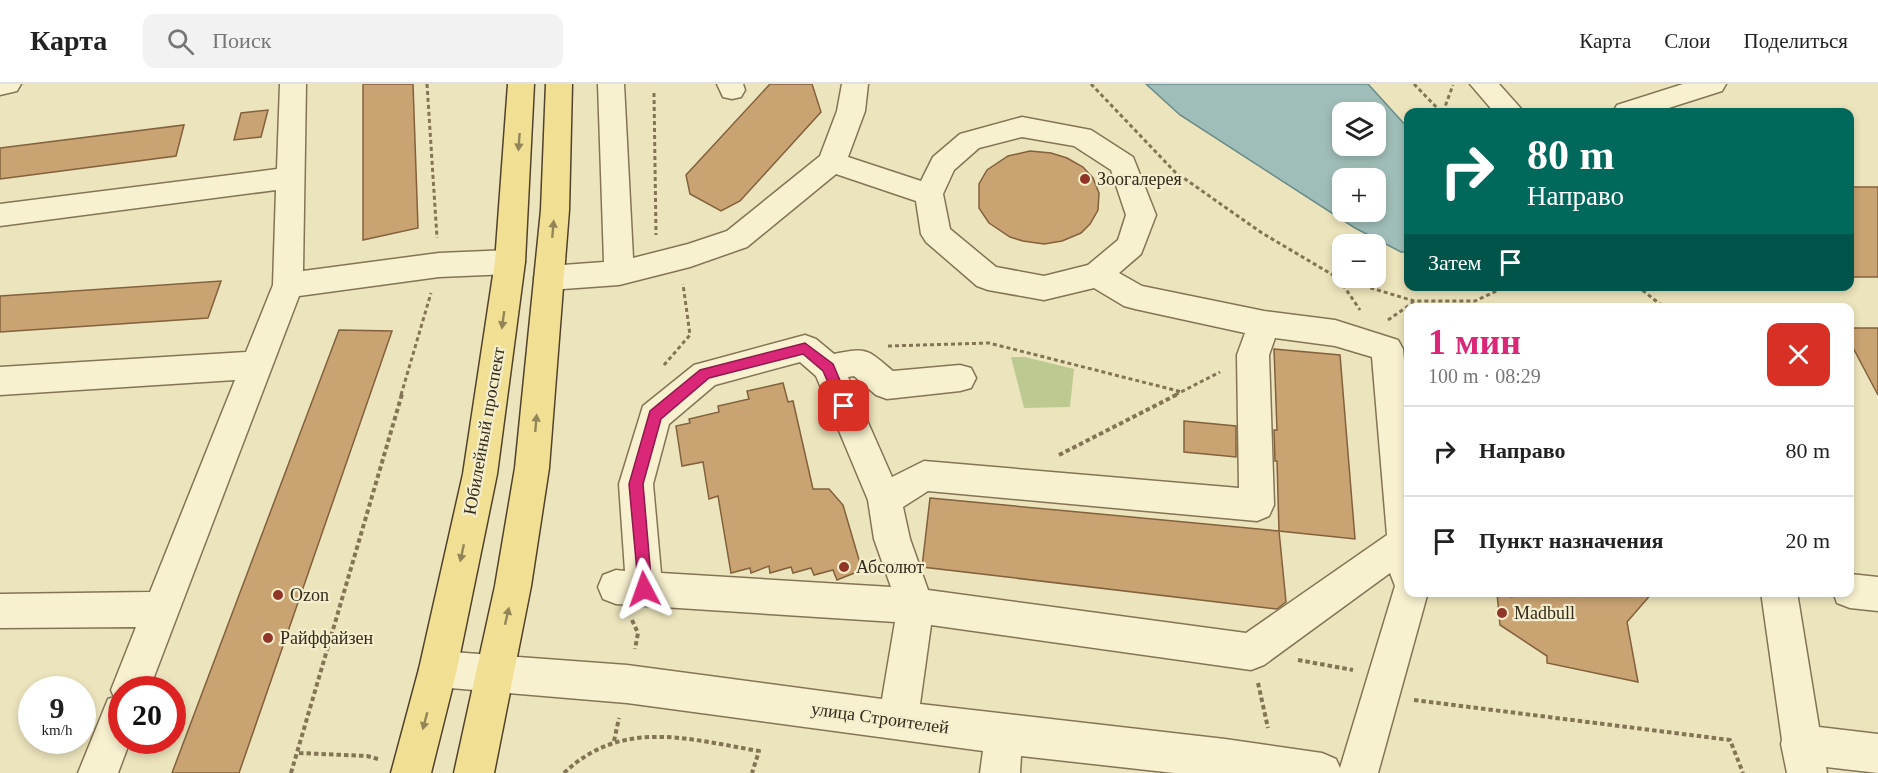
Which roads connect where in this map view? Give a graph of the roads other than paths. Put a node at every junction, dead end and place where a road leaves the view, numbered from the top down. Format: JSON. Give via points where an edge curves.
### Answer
{"nodes":[{"id":1,"x":8,"y":84,"type":"edge"},
{"id":2,"x":293,"y":84,"type":"edge"},
{"id":3,"x":521,"y":84,"type":"edge"},
{"id":4,"x":559,"y":84,"type":"edge"},
{"id":5,"x":611,"y":84,"type":"edge"},
{"id":6,"x":855,"y":84,"type":"edge"},
{"id":7,"x":1483,"y":84,"type":"edge"},
{"id":8,"x":1713,"y":84,"type":"edge"},
{"id":9,"x":0,"y":86,"type":"edge"},
{"id":10,"x":1506,"y":108,"type":"edge"},
{"id":11,"x":1639,"y":108,"type":"edge"},
{"id":12,"x":832,"y":162,"type":"junction"},
{"id":13,"x":291,"y":178,"type":"junction"},
{"id":14,"x":929,"y":194,"type":"junction"},
{"id":15,"x":0,"y":215,"type":"edge"},
{"id":16,"x":510,"y":262,"type":"junction"},
{"id":17,"x":619,"y":273,"type":"junction"},
{"id":18,"x":1097,"y":275,"type":"junction"},
{"id":19,"x":549,"y":278,"type":"junction"},
{"id":20,"x":288,"y":285,"type":"junction"},
{"id":21,"x":1264,"y":324,"type":"junction"},
{"id":22,"x":257,"y":365,"type":"junction"},
{"id":23,"x":828,"y":368,"type":"junction"},
{"id":24,"x":960,"y":378,"type":"dead end"},
{"id":25,"x":0,"y":381,"type":"edge"},
{"id":26,"x":885,"y":501,"type":"junction"},
{"id":27,"x":1404,"y":528,"type":"edge"},
{"id":28,"x":1404,"y":561,"type":"edge"},
{"id":29,"x":1854,"y":591,"type":"edge"},
{"id":30,"x":1878,"y":594,"type":"edge"},
{"id":31,"x":1408,"y":597,"type":"edge"},
{"id":32,"x":1780,"y":597,"type":"edge"},
{"id":33,"x":916,"y":606,"type":"junction"},
{"id":34,"x":162,"y":609,"type":"junction"},
{"id":35,"x":0,"y":611,"type":"edge"},
{"id":36,"x":438,"y":669,"type":"junction"},
{"id":37,"x":494,"y":673,"type":"junction"},
{"id":38,"x":136,"y":676,"type":"edge"},
{"id":39,"x":898,"y":720,"type":"junction"},
{"id":40,"x":1004,"y":735,"type":"junction"},
{"id":41,"x":108,"y":748,"type":"edge"},
{"id":42,"x":1878,"y":754,"type":"edge"},
{"id":43,"x":1804,"y":758,"type":"edge"},
{"id":44,"x":1226,"y":766,"type":"edge"},
{"id":45,"x":411,"y":771,"type":"edge"},
{"id":46,"x":98,"y":773,"type":"edge"},
{"id":47,"x":474,"y":773,"type":"edge"},
{"id":48,"x":1000,"y":773,"type":"edge"},
{"id":49,"x":1322,"y":773,"type":"edge"},
{"id":50,"x":1358,"y":773,"type":"edge"}],
"edges":[{"from":1,"to":9,"type":"street"},
{"from":2,"to":13,"type":"street"},
{"from":3,"to":16,"type":"main road","name":"Юбилейный проспект","one_way":true},
{"from":19,"to":4,"type":"main road","one_way":true},
{"from":5,"to":17,"type":"street"},
{"from":6,"to":12,"type":"street","via":[[851,111]]},
{"from":7,"to":10,"type":"street"},
{"from":8,"to":11,"type":"street"},
{"from":12,"to":14,"type":"street"},
{"from":12,"to":17,"type":"street","via":[[737,238]]},
{"from":13,"to":15,"type":"street"},
{"from":13,"to":20,"type":"street"},
{"from":14,"to":18,"type":"street","via":[[936,234],[988,278],[1044,288]]},
{"from":14,"to":18,"type":"street","via":[[943,164],[970,141],[1022,127],[1081,137],[1123,165],[1141,214],[1131,246]]},
{"from":16,"to":20,"type":"street","via":[[439,265]]},
{"from":16,"to":36,"type":"main road","name":"Юбилейный проспект","one_way":true,"via":[[480,474]]},
{"from":17,"to":19,"type":"street"},
{"from":18,"to":21,"type":"street","via":[[1135,297]]},
{"from":37,"to":19,"type":"main road","one_way":true,"via":[[532,468]]},
{"from":20,"to":22,"type":"street"},
{"from":21,"to":26,"type":"street","via":[[1253,355],[1257,505],[924,476]]},
{"from":21,"to":27,"type":"street","via":[[1335,333],[1387,349]]},
{"from":22,"to":25,"type":"street"},
{"from":22,"to":34,"type":"street"},
{"from":23,"to":24,"type":"street","via":[[860,362],[887,385]]},
{"from":23,"to":26,"type":"street"},
{"from":23,"to":33,"type":"street","via":[[805,348],[705,374],[655,416],[636,484],[630,588]]},
{"from":26,"to":33,"type":"street","via":[[892,539]]},
{"from":28,"to":33,"type":"street","via":[[1251,652]]},
{"from":29,"to":30,"type":"street"},
{"from":31,"to":50,"type":"street"},
{"from":32,"to":43,"type":"street"},
{"from":33,"to":39,"type":"street"},
{"from":34,"to":35,"type":"street"},
{"from":34,"to":38,"type":"street"},
{"from":36,"to":37,"type":"street","name":"улица Строителей"},
{"from":36,"to":45,"type":"main road","name":"Юбилейный проспект","one_way":true},
{"from":37,"to":39,"type":"street","name":"улица Строителей","via":[[627,684]]},
{"from":37,"to":47,"type":"main road"},
{"from":39,"to":40,"type":"street","name":"улица Строителей"},
{"from":40,"to":44,"type":"street","name":"улица Строителей"},
{"from":40,"to":48,"type":"street"},
{"from":41,"to":46,"type":"street"},
{"from":42,"to":43,"type":"street"},
{"from":44,"to":49,"type":"street","name":"улица Строителей"}]}
